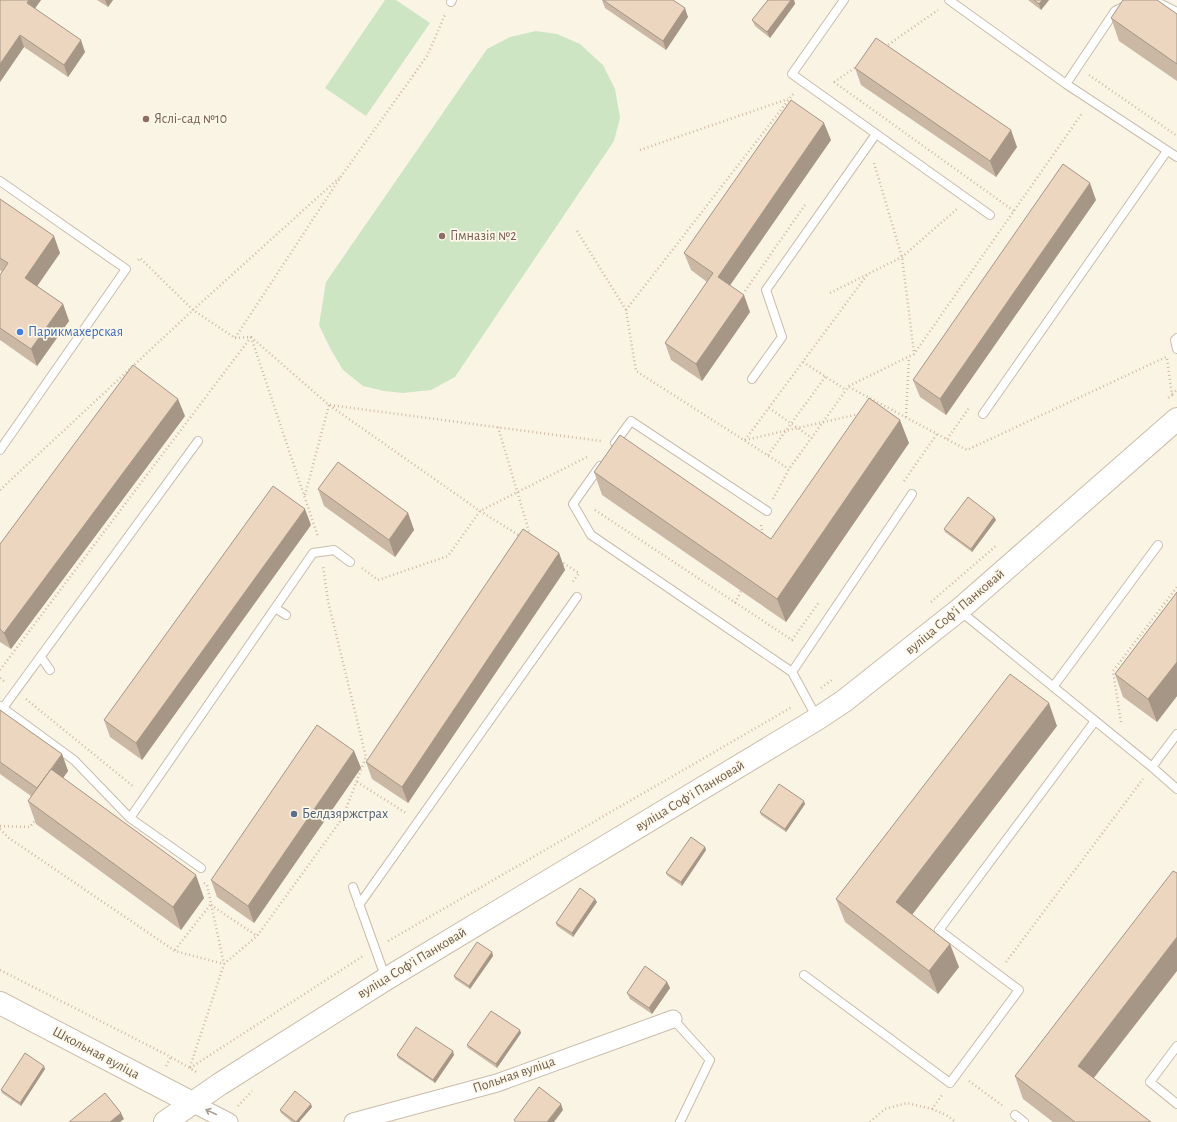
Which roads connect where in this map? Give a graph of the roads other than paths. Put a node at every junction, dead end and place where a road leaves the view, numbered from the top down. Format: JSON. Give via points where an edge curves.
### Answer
{"nodes":[{"id":1,"x":844,"y":0,"type":"edge"},
{"id":2,"x":1137,"y":0,"type":"edge"},
{"id":3,"x":1153,"y":0,"type":"edge"},
{"id":4,"x":950,"y":1,"type":"edge"},
{"id":5,"x":1177,"y":12,"type":"edge"},
{"id":6,"x":1066,"y":84,"type":"junction"},
{"id":7,"x":876,"y":134,"type":"junction"},
{"id":8,"x":1167,"y":151,"type":"junction"},
{"id":9,"x":1177,"y":157,"type":"edge"},
{"id":10,"x":0,"y":181,"type":"edge"},
{"id":11,"x":990,"y":215,"type":"dead end"},
{"id":12,"x":1177,"y":338,"type":"edge"},
{"id":13,"x":1177,"y":349,"type":"edge"},
{"id":14,"x":752,"y":379,"type":"dead end"},
{"id":15,"x":983,"y":414,"type":"dead end"},
{"id":16,"x":1177,"y":419,"type":"edge"},
{"id":17,"x":198,"y":441,"type":"dead end"},
{"id":18,"x":614,"y":446,"type":"edge"},
{"id":19,"x":0,"y":450,"type":"edge"},
{"id":20,"x":603,"y":461,"type":"edge"},
{"id":21,"x":912,"y":494,"type":"dead end"},
{"id":22,"x":767,"y":512,"type":"road end"},
{"id":23,"x":1158,"y":545,"type":"dead end"},
{"id":24,"x":350,"y":562,"type":"dead end"},
{"id":25,"x":577,"y":597,"type":"dead end"},
{"id":26,"x":275,"y":608,"type":"junction"},
{"id":27,"x":959,"y":610,"type":"junction"},
{"id":28,"x":286,"y":615,"type":"dead end"},
{"id":29,"x":41,"y":657,"type":"junction"},
{"id":30,"x":50,"y":670,"type":"dead end"},
{"id":31,"x":792,"y":672,"type":"junction"},
{"id":32,"x":1053,"y":687,"type":"junction"},
{"id":33,"x":2,"y":707,"type":"edge"},
{"id":34,"x":817,"y":719,"type":"junction"},
{"id":35,"x":1095,"y":721,"type":"junction"},
{"id":36,"x":1177,"y":734,"type":"edge"},
{"id":37,"x":1152,"y":767,"type":"junction"},
{"id":38,"x":1177,"y":789,"type":"edge"},
{"id":39,"x":130,"y":818,"type":"junction"},
{"id":40,"x":201,"y":868,"type":"dead end"},
{"id":41,"x":353,"y":887,"type":"dead end"},
{"id":42,"x":359,"y":905,"type":"junction"},
{"id":43,"x":804,"y":975,"type":"dead end"},
{"id":44,"x":386,"y":978,"type":"junction"},
{"id":45,"x":0,"y":1002,"type":"edge"},
{"id":46,"x":673,"y":1019,"type":"joint"},
{"id":47,"x":1177,"y":1046,"type":"edge"},
{"id":48,"x":192,"y":1103,"type":"junction"},
{"id":49,"x":1177,"y":1104,"type":"edge"},
{"id":50,"x":1015,"y":1115,"type":"edge"},
{"id":51,"x":165,"y":1122,"type":"edge"},
{"id":52,"x":230,"y":1122,"type":"edge"},
{"id":53,"x":353,"y":1122,"type":"edge"},
{"id":54,"x":680,"y":1122,"type":"edge"},
{"id":55,"x":1024,"y":1122,"type":"edge"}],
"edges":[{"from":1,"to":7,"type":"lane","via":[[792,74]]},
{"from":2,"to":6,"type":"lane","via":[[1115,11]]},
{"from":3,"to":5,"type":"lane"},
{"from":4,"to":6,"type":"lane"},
{"from":6,"to":8,"type":"lane"},
{"from":7,"to":11,"type":"lane"},
{"from":7,"to":14,"type":"lane","via":[[766,290],[782,337]]},
{"from":8,"to":9,"type":"lane"},
{"from":8,"to":15,"type":"lane"},
{"from":10,"to":19,"type":"lane","via":[[126,269]]},
{"from":12,"to":13,"type":"lane"},
{"from":16,"to":27,"type":"main road","name":"вуліца Софʼі Панковай"},
{"from":17,"to":29,"type":"lane"},
{"from":18,"to":22,"type":"lane","via":[[631,421]]},
{"from":20,"to":31,"type":"lane","via":[[573,504],[591,535]]},
{"from":21,"to":31,"type":"lane"},
{"from":23,"to":32,"type":"lane"},
{"from":24,"to":26,"type":"lane","via":[[334,550],[312,553]]},
{"from":25,"to":42,"type":"lane"},
{"from":26,"to":28,"type":"lane"},
{"from":26,"to":39,"type":"lane"},
{"from":27,"to":32,"type":"lane"},
{"from":27,"to":34,"type":"main road","name":"вуліца Софʼі Панковай","via":[[851,696]]},
{"from":29,"to":30,"type":"lane"},
{"from":29,"to":33,"type":"lane"},
{"from":31,"to":34,"type":"lane"},
{"from":32,"to":35,"type":"lane"},
{"from":33,"to":39,"type":"lane","via":[[74,760]]},
{"from":34,"to":44,"type":"main road","name":"вуліца Софʼі Панковай"},
{"from":35,"to":37,"type":"lane"},
{"from":35,"to":43,"type":"lane","via":[[939,930],[1019,990],[950,1083]]},
{"from":36,"to":37,"type":"lane"},
{"from":37,"to":38,"type":"lane"},
{"from":39,"to":40,"type":"lane"},
{"from":41,"to":42,"type":"lane"},
{"from":42,"to":44,"type":"lane"},
{"from":44,"to":48,"type":"main road","name":"вуліца Софʼі Панковай"},
{"from":45,"to":48,"type":"main road","name":"Школьная вуліца"},
{"from":46,"to":53,"type":"street","name":"Польная вуліца","via":[[498,1083]]},
{"from":46,"to":54,"type":"lane","via":[[710,1060]]},
{"from":47,"to":49,"type":"lane","via":[[1150,1082]]},
{"from":48,"to":51,"type":"main road","name":"вуліца Софʼі Панковай"},
{"from":52,"to":48,"type":"street","one_way":true},
{"from":50,"to":55,"type":"lane"}]}
